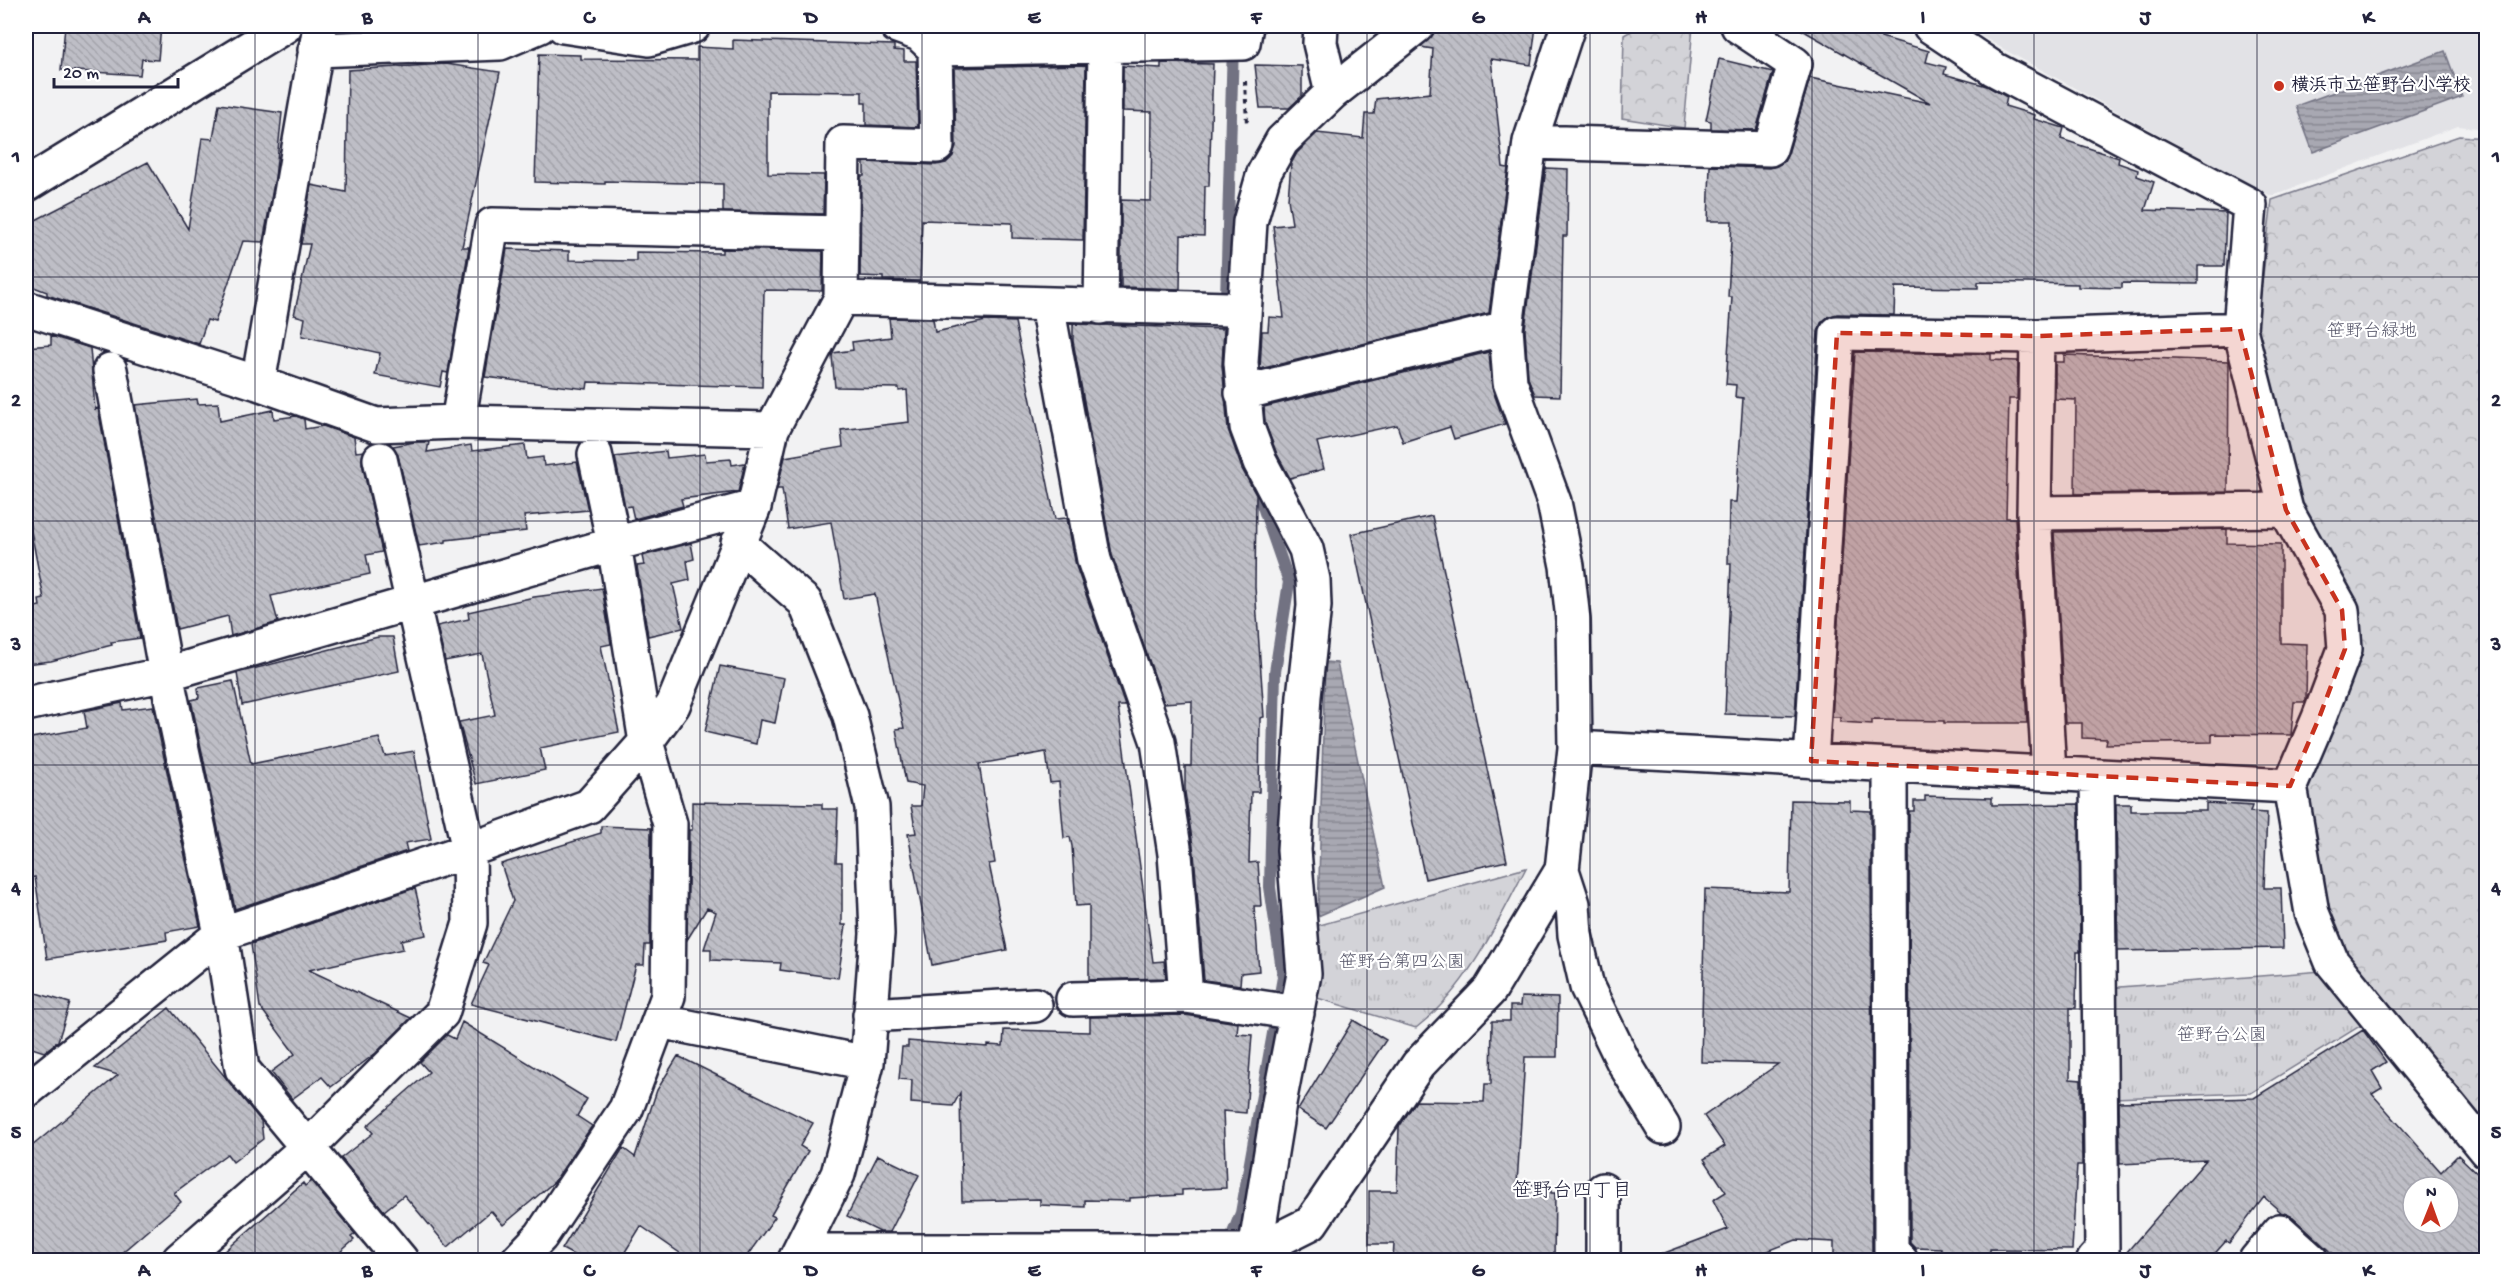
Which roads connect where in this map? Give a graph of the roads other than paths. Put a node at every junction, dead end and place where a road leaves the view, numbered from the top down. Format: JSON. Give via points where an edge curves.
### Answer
{"nodes":[{"id":1,"x":285,"y":26,"type":"edge"},
{"id":2,"x":540,"y":26,"type":"edge"},
{"id":3,"x":563,"y":26,"type":"edge"},
{"id":4,"x":693,"y":26,"type":"edge"},
{"id":5,"x":897,"y":26,"type":"edge"},
{"id":6,"x":1246,"y":26,"type":"edge"},
{"id":7,"x":1321,"y":26,"type":"edge"},
{"id":8,"x":1416,"y":26,"type":"edge"},
{"id":9,"x":1568,"y":26,"type":"edge"},
{"id":10,"x":1738,"y":26,"type":"edge"},
{"id":11,"x":1930,"y":26,"type":"edge"},
{"id":12,"x":318,"y":38,"type":"edge"},
{"id":13,"x":1106,"y":47,"type":"junction"},
{"id":14,"x":935,"y":49,"type":"junction"},
{"id":15,"x":1332,"y":93,"type":"junction"},
{"id":16,"x":1530,"y":142,"type":"junction"},
{"id":17,"x":26,"y":185,"type":"edge"},
{"id":18,"x":842,"y":233,"type":"junction"},
{"id":19,"x":841,"y":298,"type":"junction"},
{"id":20,"x":1047,"y":305,"type":"junction"},
{"id":21,"x":1101,"y":307,"type":"junction"},
{"id":22,"x":26,"y":308,"type":"edge"},
{"id":23,"x":1243,"y":315,"type":"junction"},
{"id":24,"x":1506,"y":328,"type":"junction"},
{"id":25,"x":2240,"y":330,"type":"junction"},
{"id":26,"x":2037,"y":336,"type":"junction"},
{"id":27,"x":111,"y":370,"type":"dead end"},
{"id":28,"x":258,"y":383,"type":"junction"},
{"id":29,"x":1242,"y":393,"type":"junction"},
{"id":30,"x":458,"y":422,"type":"junction"},
{"id":31,"x":772,"y":429,"type":"junction"},
{"id":32,"x":595,"y":454,"type":"dead end"},
{"id":33,"x":380,"y":459,"type":"dead end"},
{"id":34,"x":754,"y":507,"type":"junction"},
{"id":35,"x":2286,"y":510,"type":"junction"},
{"id":36,"x":2034,"y":513,"type":"junction"},
{"id":37,"x":738,"y":543,"type":"junction"},
{"id":38,"x":614,"y":544,"type":"junction"},
{"id":39,"x":412,"y":603,"type":"junction"},
{"id":40,"x":166,"y":674,"type":"junction"},
{"id":41,"x":26,"y":704,"type":"edge"},
{"id":42,"x":646,"y":742,"type":"junction"},
{"id":43,"x":1575,"y":748,"type":"junction"},
{"id":44,"x":1811,"y":761,"type":"junction"},
{"id":45,"x":1890,"y":765,"type":"junction"},
{"id":46,"x":2049,"y":773,"type":"junction"},
{"id":47,"x":2097,"y":776,"type":"junction"},
{"id":48,"x":2290,"y":786,"type":"junction"},
{"id":49,"x":469,"y":850,"type":"junction"},
{"id":50,"x":1562,"y":870,"type":"junction"},
{"id":51,"x":221,"y":934,"type":"junction"},
{"id":52,"x":1186,"y":996,"type":"junction"},
{"id":53,"x":1073,"y":999,"type":"dead end"},
{"id":54,"x":1035,"y":1005,"type":"dead end"},
{"id":55,"x":1297,"y":1013,"type":"junction"},
{"id":56,"x":870,"y":1015,"type":"junction"},
{"id":57,"x":659,"y":1021,"type":"junction"},
{"id":58,"x":867,"y":1063,"type":"junction"},
{"id":59,"x":26,"y":1091,"type":"edge"},
{"id":60,"x":1663,"y":1127,"type":"dead end"},
{"id":61,"x":308,"y":1147,"type":"junction"},
{"id":62,"x":2487,"y":1151,"type":"edge"},
{"id":63,"x":1603,"y":1190,"type":"dead end"},
{"id":64,"x":798,"y":1256,"type":"edge"},
{"id":65,"x":1256,"y":1257,"type":"edge"},
{"id":66,"x":178,"y":1260,"type":"edge"},
{"id":67,"x":401,"y":1260,"type":"edge"},
{"id":68,"x":518,"y":1260,"type":"edge"},
{"id":69,"x":1603,"y":1260,"type":"edge"},
{"id":70,"x":1900,"y":1260,"type":"edge"},
{"id":71,"x":2094,"y":1260,"type":"edge"},
{"id":72,"x":2256,"y":1260,"type":"edge"},
{"id":73,"x":2312,"y":1260,"type":"edge"}],
"edges":[{"from":1,"to":17,"type":"street"},
{"from":2,"to":12,"type":"street","via":[[500,43]]},
{"from":3,"to":4,"type":"street","via":[[649,39]]},
{"from":5,"to":14,"type":"street","via":[[919,34]]},
{"from":6,"to":13,"type":"street","via":[[1243,43]]},
{"from":7,"to":15,"type":"street","via":[[1320,43]]},
{"from":8,"to":15,"type":"street"},
{"from":9,"to":16,"type":"street"},
{"from":10,"to":16,"type":"street","via":[[1795,64],[1770,149]]},
{"from":11,"to":25,"type":"street","via":[[1994,69],[2250,205]]},
{"from":12,"to":28,"type":"street"},
{"from":13,"to":14,"type":"street"},
{"from":13,"to":21,"type":"street"},
{"from":14,"to":18,"type":"street","via":[[937,146],[843,144]]},
{"from":15,"to":23,"type":"street","via":[[1282,141],[1264,173],[1250,222]]},
{"from":16,"to":24,"type":"street"},
{"from":18,"to":19,"type":"street"},
{"from":18,"to":30,"type":"street","via":[[492,225]]},
{"from":19,"to":20,"type":"street"},
{"from":19,"to":31,"type":"street"},
{"from":20,"to":21,"type":"street"},
{"from":20,"to":52,"type":"street","via":[[1094,560],[1158,742],[1175,854]]},
{"from":21,"to":23,"type":"street","via":[[1228,309]]},
{"from":22,"to":28,"type":"street"},
{"from":23,"to":29,"type":"street"},
{"from":24,"to":29,"type":"street"},
{"from":24,"to":43,"type":"street","via":[[1510,382],[1554,502],[1567,566],[1574,620]]},
{"from":25,"to":26,"type":"street"},
{"from":25,"to":35,"type":"street"},
{"from":26,"to":36,"type":"street"},
{"from":26,"to":44,"type":"street","via":[[1837,333]]},
{"from":27,"to":40,"type":"street"},
{"from":28,"to":30,"type":"street","via":[[376,425]]},
{"from":29,"to":55,"type":"street","via":[[1247,427],[1260,462],[1306,549],[1313,580],[1294,850],[1304,974]]},
{"from":30,"to":31,"type":"street"},
{"from":31,"to":34,"type":"street"},
{"from":32,"to":38,"type":"street"},
{"from":33,"to":39,"type":"street"},
{"from":34,"to":37,"type":"street"},
{"from":34,"to":38,"type":"street"},
{"from":35,"to":36,"type":"street"},
{"from":35,"to":48,"type":"street","via":[[2342,610],[2345,649]]},
{"from":36,"to":46,"type":"street"},
{"from":37,"to":42,"type":"street","via":[[673,705]]},
{"from":37,"to":56,"type":"street","via":[[805,602],[850,716],[872,807],[877,934]]},
{"from":38,"to":39,"type":"street"},
{"from":38,"to":42,"type":"street"},
{"from":39,"to":40,"type":"street"},
{"from":39,"to":49,"type":"street"},
{"from":40,"to":41,"type":"street"},
{"from":40,"to":51,"type":"street"},
{"from":42,"to":49,"type":"street","via":[[589,806]]},
{"from":42,"to":57,"type":"street","via":[[670,824],[668,996]]},
{"from":43,"to":44,"type":"street"},
{"from":43,"to":50,"type":"street"},
{"from":44,"to":45,"type":"street"},
{"from":45,"to":46,"type":"street"},
{"from":45,"to":70,"type":"street","via":[[1891,1250]]},
{"from":46,"to":47,"type":"street"},
{"from":47,"to":48,"type":"street"},
{"from":47,"to":71,"type":"street","via":[[2102,1251]]},
{"from":48,"to":62,"type":"street","via":[[2312,913],[2332,962]]},
{"from":49,"to":51,"type":"street"},
{"from":49,"to":61,"type":"street","via":[[470,923],[442,1013]]},
{"from":50,"to":60,"type":"street","via":[[1573,904],[1575,935],[1587,987],[1623,1061]]},
{"from":50,"to":65,"type":"street","via":[[1490,990],[1418,1065],[1311,1223]]},
{"from":51,"to":59,"type":"street"},
{"from":51,"to":61,"type":"street","via":[[242,1069]]},
{"from":52,"to":53,"type":"street"},
{"from":52,"to":55,"type":"street"},
{"from":54,"to":56,"type":"street"},
{"from":55,"to":65,"type":"street"},
{"from":56,"to":58,"type":"street"},
{"from":57,"to":58,"type":"street"},
{"from":57,"to":68,"type":"street","via":[[626,1109],[541,1236]]},
{"from":58,"to":64,"type":"street","via":[[838,1174]]},
{"from":61,"to":66,"type":"street"},
{"from":61,"to":67,"type":"street"},
{"from":63,"to":69,"type":"street"},
{"from":64,"to":65,"type":"street"},
{"from":72,"to":73,"type":"street","via":[[2280,1231]]}]}
